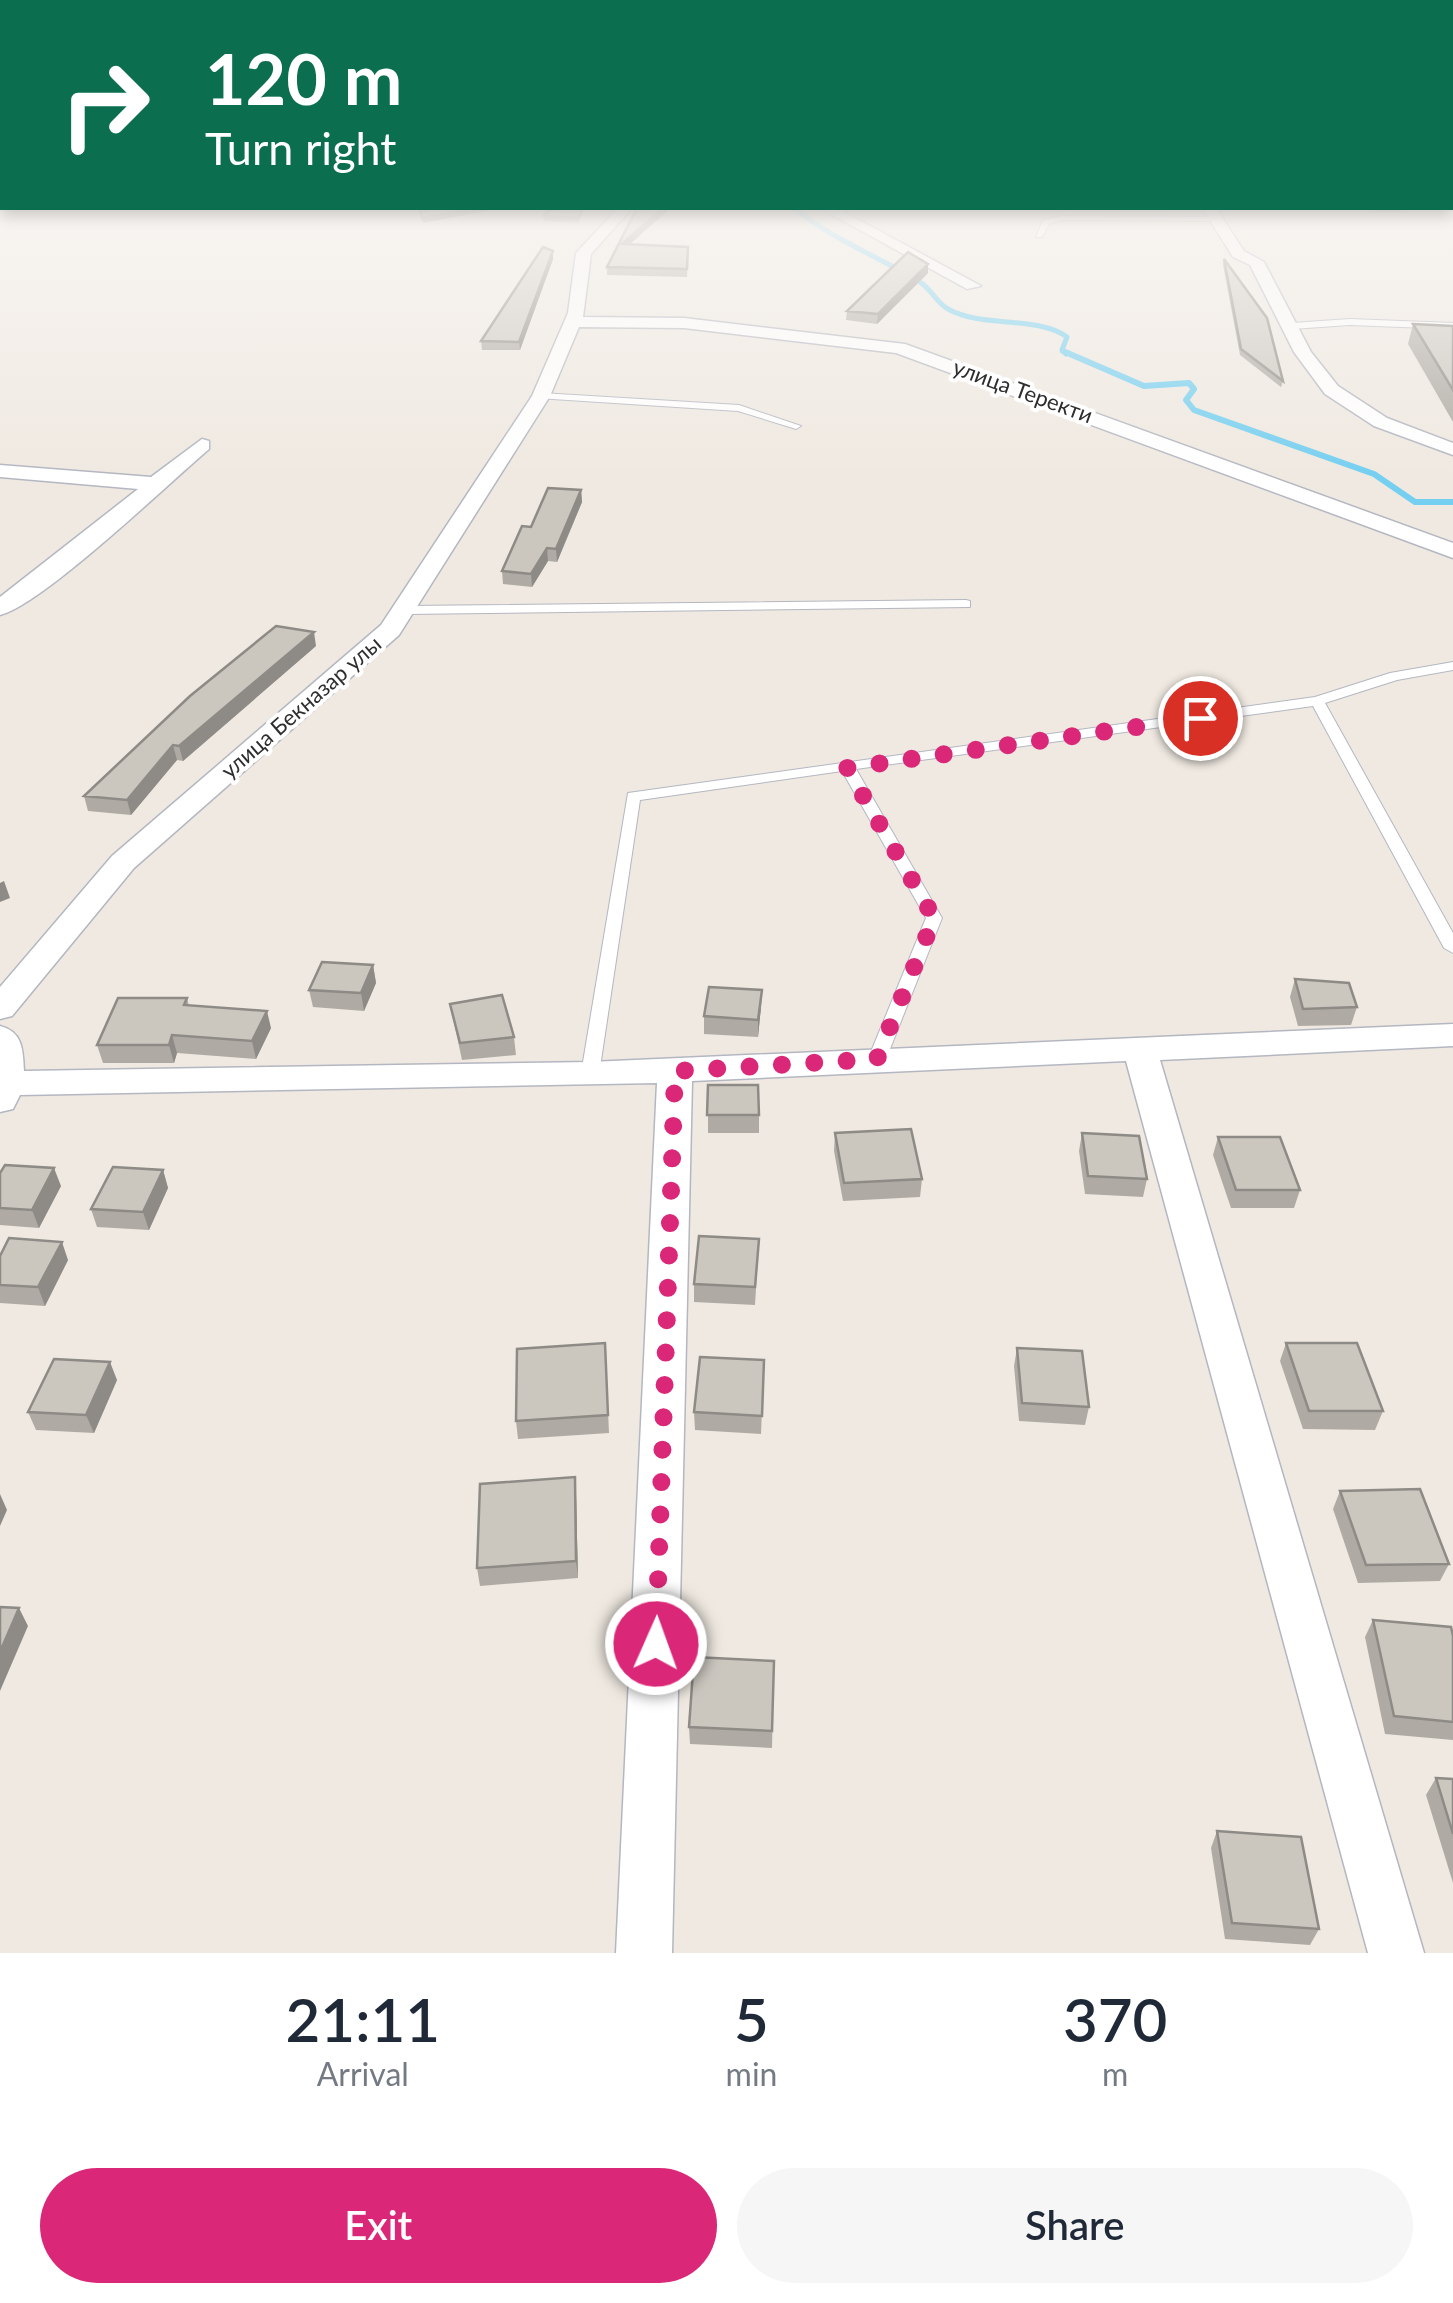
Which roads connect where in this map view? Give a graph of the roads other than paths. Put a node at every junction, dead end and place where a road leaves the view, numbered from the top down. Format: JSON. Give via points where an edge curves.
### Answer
{"nodes":[{"id":1,"x":577,"y":292,"type":"edge"},
{"id":2,"x":1273,"y":292,"type":"edge"},
{"id":3,"x":572,"y":322,"type":"junction"},
{"id":4,"x":1292,"y":326,"type":"junction"},
{"id":5,"x":1453,"y":326,"type":"edge"},
{"id":6,"x":541,"y":396,"type":"junction"},
{"id":7,"x":796,"y":426,"type":"dead end"},
{"id":8,"x":202,"y":445,"type":"dead end"},
{"id":9,"x":1453,"y":449,"type":"edge"},
{"id":10,"x":0,"y":472,"type":"edge"},
{"id":11,"x":158,"y":484,"type":"junction"},
{"id":12,"x":1453,"y":551,"type":"edge"},
{"id":13,"x":966,"y":604,"type":"dead end"},
{"id":14,"x":0,"y":608,"type":"edge"},
{"id":15,"x":404,"y":610,"type":"junction"},
{"id":16,"x":1453,"y":666,"type":"edge"},
{"id":17,"x":1318,"y":701,"type":"junction"},
{"id":18,"x":847,"y":768,"type":"junction"},
{"id":19,"x":1453,"y":948,"type":"edge"},
{"id":20,"x":0,"y":1008,"type":"edge"},
{"id":21,"x":1453,"y":1036,"type":"edge"},
{"id":22,"x":0,"y":1037,"type":"edge"},
{"id":23,"x":1140,"y":1050,"type":"junction"},
{"id":24,"x":877,"y":1059,"type":"junction"},
{"id":25,"x":675,"y":1071,"type":"junction"},
{"id":26,"x":590,"y":1074,"type":"junction"},
{"id":27,"x":4,"y":1091,"type":"edge"},
{"id":28,"x":644,"y":1953,"type":"edge"},
{"id":29,"x":1396,"y":1953,"type":"edge"}],
"edges":[{"from":1,"to":3,"type":"street","name":"улица Бекназар улы"},
{"from":2,"to":4,"type":"street"},
{"from":3,"to":6,"type":"street","name":"улица Бекназар улы"},
{"from":3,"to":12,"type":"street","name":"улица Теректи","via":[[684,323],[899,348]]},
{"from":4,"to":5,"type":"lane"},
{"from":4,"to":9,"type":"street","via":[[1318,376],[1350,405]]},
{"from":6,"to":7,"type":"lane","via":[[739,408]]},
{"from":6,"to":15,"type":"street","name":"улица Бекназар улы"},
{"from":8,"to":11,"type":"street"},
{"from":10,"to":11,"type":"street"},
{"from":11,"to":14,"type":"street"},
{"from":13,"to":15,"type":"lane"},
{"from":15,"to":20,"type":"street","name":"улица Бекназар улы","via":[[390,630],[122,862]]},
{"from":16,"to":17,"type":"lane"},
{"from":17,"to":18,"type":"lane"},
{"from":17,"to":19,"type":"lane"},
{"from":18,"to":24,"type":"lane","via":[[934,918]]},
{"from":18,"to":26,"type":"lane","via":[[633,796]]},
{"from":21,"to":23,"type":"street"},
{"from":22,"to":27,"type":"street","via":[[6,1043]]},
{"from":23,"to":24,"type":"street"},
{"from":23,"to":29,"type":"street"},
{"from":24,"to":25,"type":"street"},
{"from":25,"to":26,"type":"street"},
{"from":25,"to":28,"type":"street"},
{"from":26,"to":27,"type":"street"}]}
